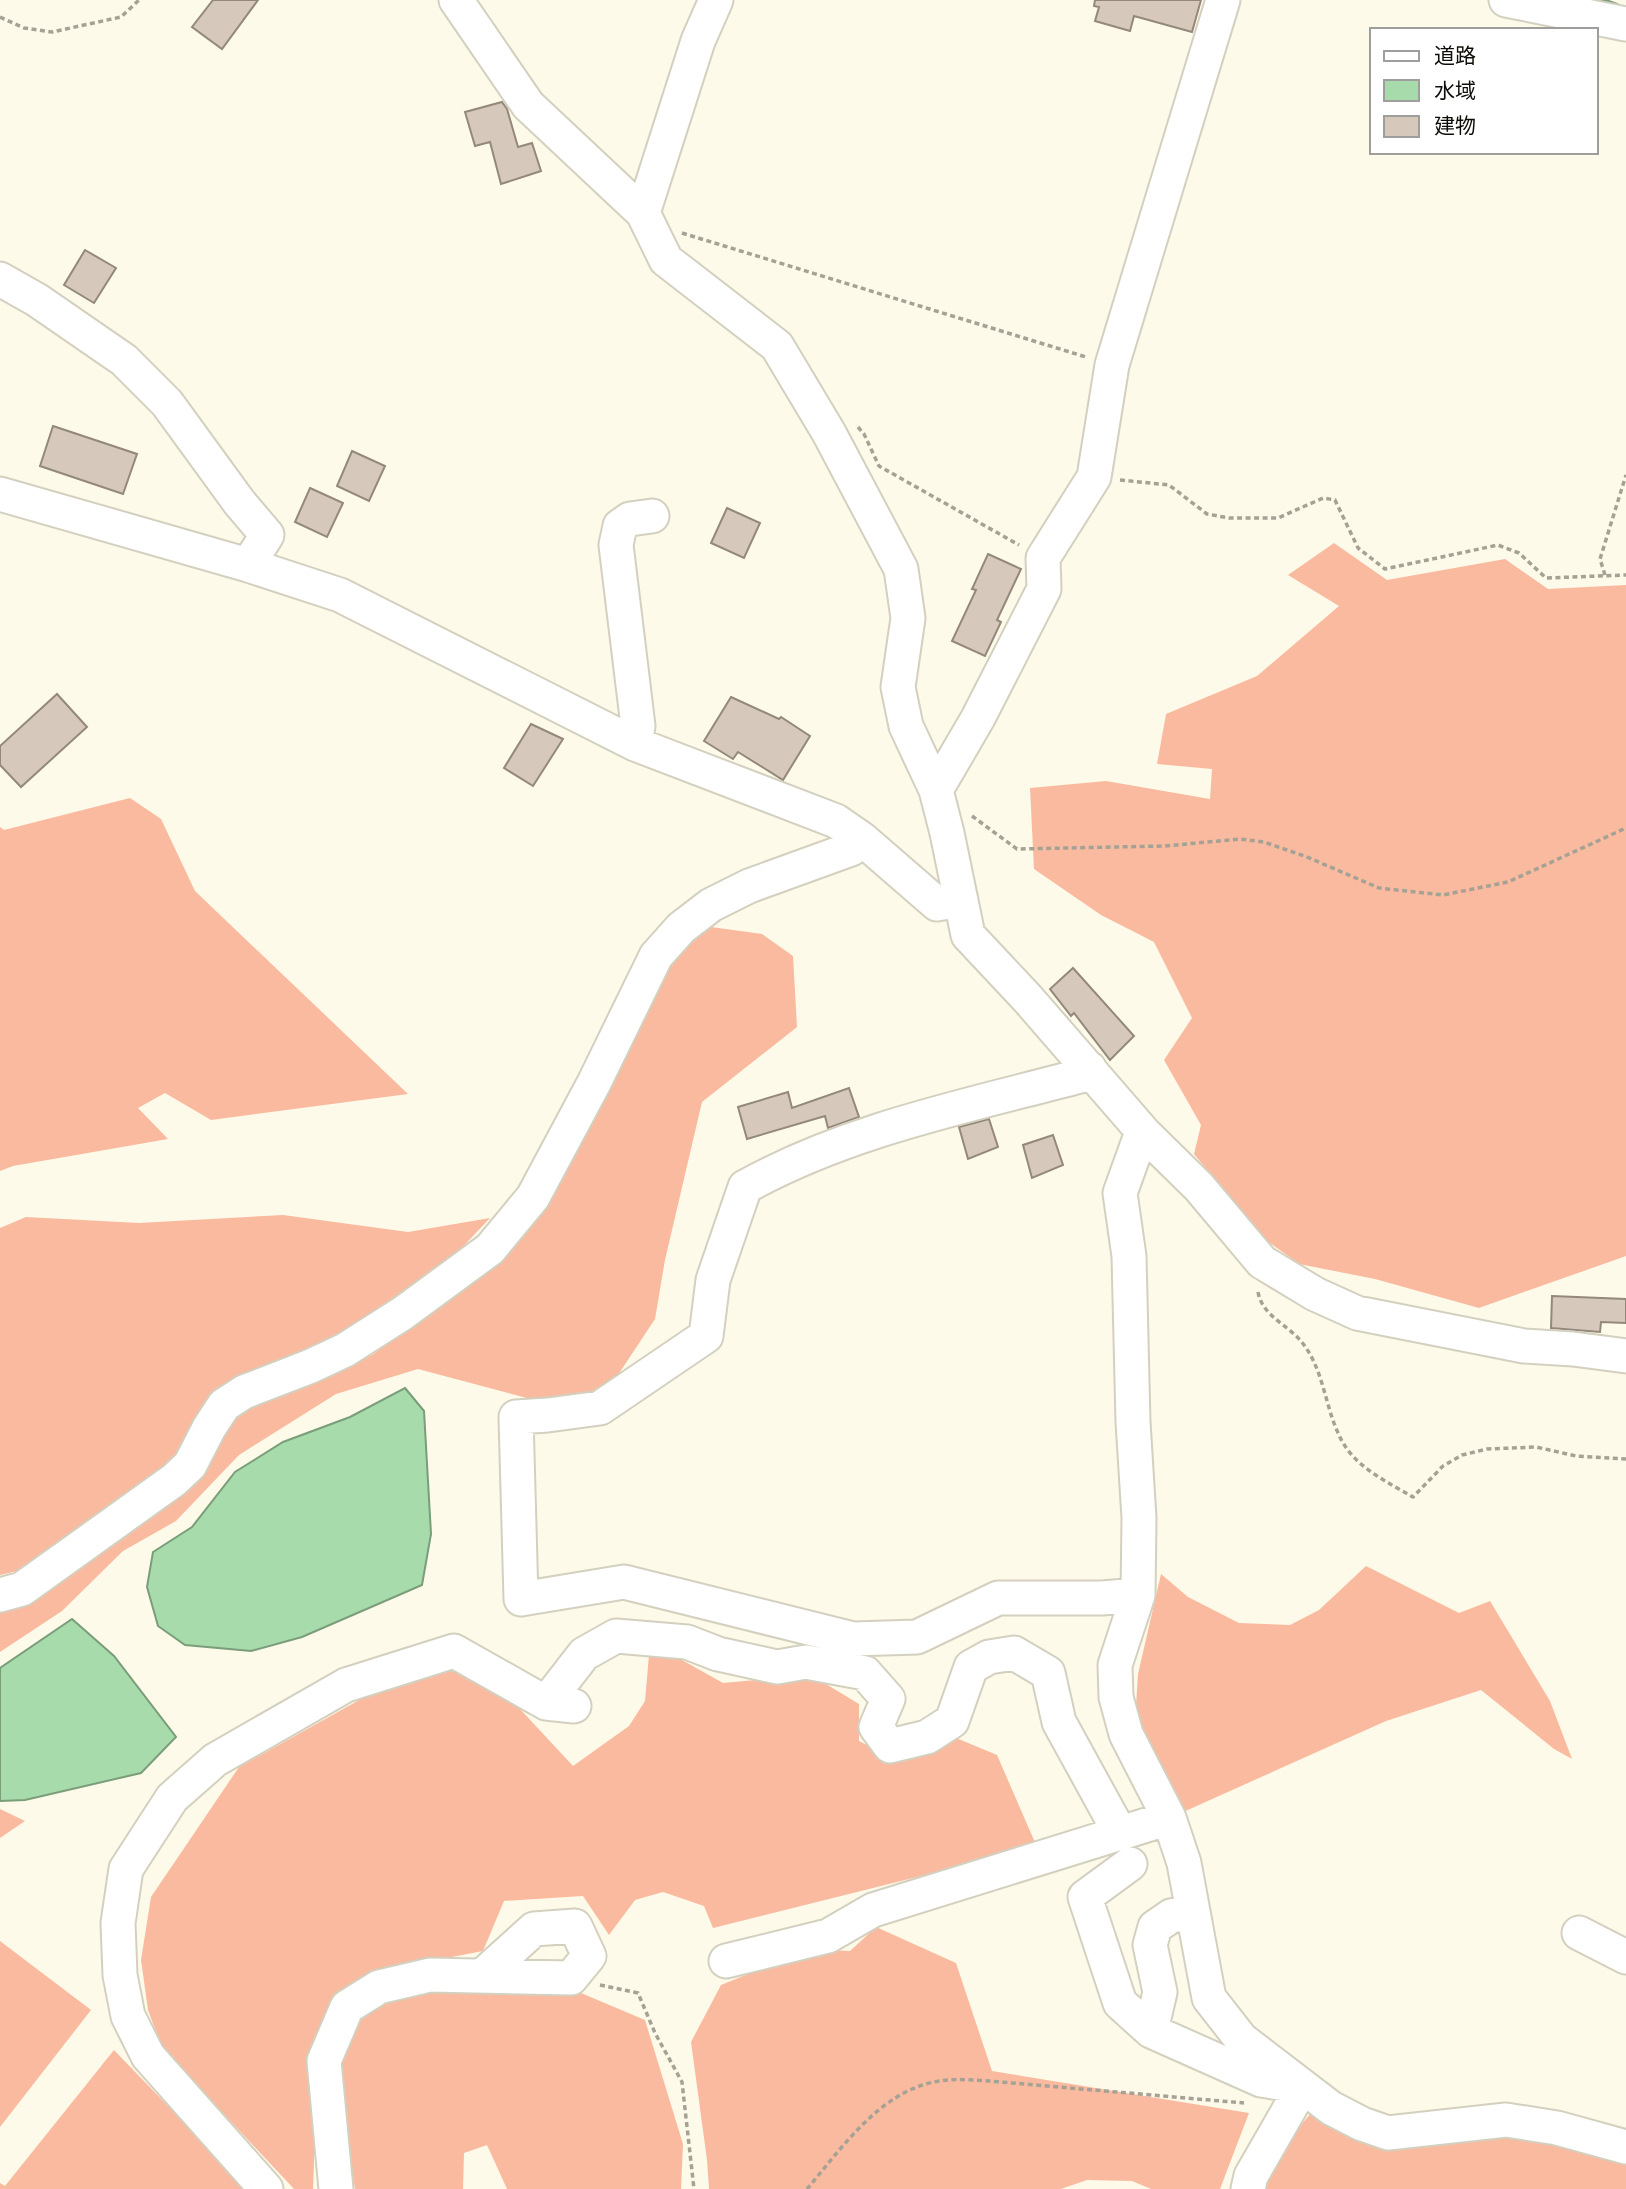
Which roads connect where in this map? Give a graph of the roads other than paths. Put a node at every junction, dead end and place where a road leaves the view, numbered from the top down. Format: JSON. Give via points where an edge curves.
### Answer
{"nodes":[{"id":1,"x":456,"y":0,"type":"edge"},
{"id":2,"x":716,"y":0,"type":"edge"},
{"id":3,"x":1223,"y":0,"type":"edge"},
{"id":4,"x":1506,"y":0,"type":"edge"},
{"id":5,"x":1593,"y":9,"type":"edge"},
{"id":6,"x":1626,"y":24,"type":"edge"},
{"id":7,"x":648,"y":222,"type":"junction"},
{"id":8,"x":0,"y":279,"type":"edge"},
{"id":9,"x":0,"y":494,"type":"edge"},
{"id":10,"x":652,"y":516,"type":"dead end"},
{"id":11,"x":248,"y":565,"type":"junction"},
{"id":12,"x":635,"y":744,"type":"junction"},
{"id":13,"x":936,"y":790,"type":"junction"},
{"id":14,"x":862,"y":839,"type":"junction"},
{"id":15,"x":961,"y":900,"type":"junction"},
{"id":16,"x":1089,"y":1068,"type":"junction"},
{"id":17,"x":1145,"y":1134,"type":"junction"},
{"id":18,"x":1626,"y":1356,"type":"edge"},
{"id":19,"x":0,"y":1595,"type":"edge"},
{"id":20,"x":1138,"y":1595,"type":"junction"},
{"id":21,"x":1169,"y":1818,"type":"junction"},
{"id":22,"x":1121,"y":1833,"type":"junction"},
{"id":23,"x":1130,"y":1864,"type":"dead end"},
{"id":24,"x":1191,"y":1912,"type":"junction"},
{"id":25,"x":1579,"y":1933,"type":"dead end"},
{"id":26,"x":1626,"y":1958,"type":"edge"},
{"id":27,"x":726,"y":1961,"type":"dead end"},
{"id":28,"x":482,"y":1976,"type":"junction"},
{"id":29,"x":1151,"y":2031,"type":"junction"},
{"id":30,"x":1302,"y":2087,"type":"junction"},
{"id":31,"x":1626,"y":2147,"type":"edge"},
{"id":32,"x":266,"y":2189,"type":"edge"},
{"id":33,"x":335,"y":2189,"type":"edge"},
{"id":34,"x":1248,"y":2189,"type":"edge"}],
"edges":[{"from":1,"to":7,"type":"street","via":[[528,105]]},
{"from":2,"to":7,"type":"street","via":[[698,41]]},
{"from":3,"to":13,"type":"street","via":[[1112,365],[1094,477],[1043,558],[1044,589]]},
{"from":4,"to":5,"type":"street"},
{"from":5,"to":6,"type":"street"},
{"from":7,"to":13,"type":"street","via":[[666,260],[777,346],[830,433],[901,569],[908,618],[898,687],[906,726]]},
{"from":8,"to":11,"type":"street","via":[[124,360],[167,403],[267,535]]},
{"from":9,"to":11,"type":"street"},
{"from":10,"to":12,"type":"street","via":[[630,519],[620,526],[616,545],[638,726]]},
{"from":11,"to":12,"type":"street","via":[[340,595]]},
{"from":12,"to":14,"type":"street","via":[[836,821]]},
{"from":13,"to":15,"type":"street"},
{"from":14,"to":15,"type":"street","via":[[937,904]]},
{"from":14,"to":19,"type":"street","via":[[851,849],[749,886],[711,905],[681,928],[656,956],[533,1197],[490,1250],[345,1350],[244,1392],[224,1405],[190,1465],[174,1480],[22,1589]]},
{"from":15,"to":16,"type":"street","via":[[968,934]]},
{"from":16,"to":17,"type":"street"},
{"from":16,"to":20,"type":"street","via":[[1080,1076],[880,1130],[784,1165],[745,1187],[713,1280],[706,1336],[600,1408],[516,1417],[521,1599],[624,1582],[853,1639],[917,1637],[998,1598]]},
{"from":17,"to":18,"type":"street","via":[[1199,1187],[1262,1262],[1357,1314],[1524,1346]]},
{"from":17,"to":20,"type":"street","via":[[1120,1193],[1129,1256]]},
{"from":20,"to":21,"type":"street","via":[[1115,1665],[1116,1697],[1126,1734]]},
{"from":21,"to":22,"type":"street"},
{"from":21,"to":24,"type":"street","via":[[1184,1863]]},
{"from":22,"to":27,"type":"street","via":[[873,1910],[828,1936]]},
{"from":22,"to":32,"type":"street","via":[[1059,1722],[1048,1672],[1014,1653],[989,1657],[971,1667],[952,1721],[927,1737],[890,1746],[877,1727],[888,1699],[865,1673],[806,1662],[777,1667],[687,1642],[616,1636],[584,1654],[560,1704],[454,1651],[346,1685],[215,1760],[172,1798],[126,1869],[118,1923],[120,1975],[128,2016],[148,2056]]},
{"from":23,"to":29,"type":"street","via":[[1085,1896],[1120,2003]]},
{"from":24,"to":29,"type":"street","via":[[1171,1916],[1155,1927],[1150,1945],[1160,1992]]},
{"from":24,"to":30,"type":"street","via":[[1209,1998],[1241,2039]]},
{"from":25,"to":26,"type":"street"},
{"from":28,"to":28,"type":"street","via":[[571,1978],[589,1956],[575,1926],[534,1929]]},
{"from":28,"to":33,"type":"street","via":[[430,1975],[379,1987],[347,2007],[324,2061]]},
{"from":29,"to":30,"type":"street","via":[[1261,2080]]},
{"from":30,"to":31,"type":"street","via":[[1331,2108],[1388,2133],[1506,2120]]},
{"from":30,"to":34,"type":"street"}]}
